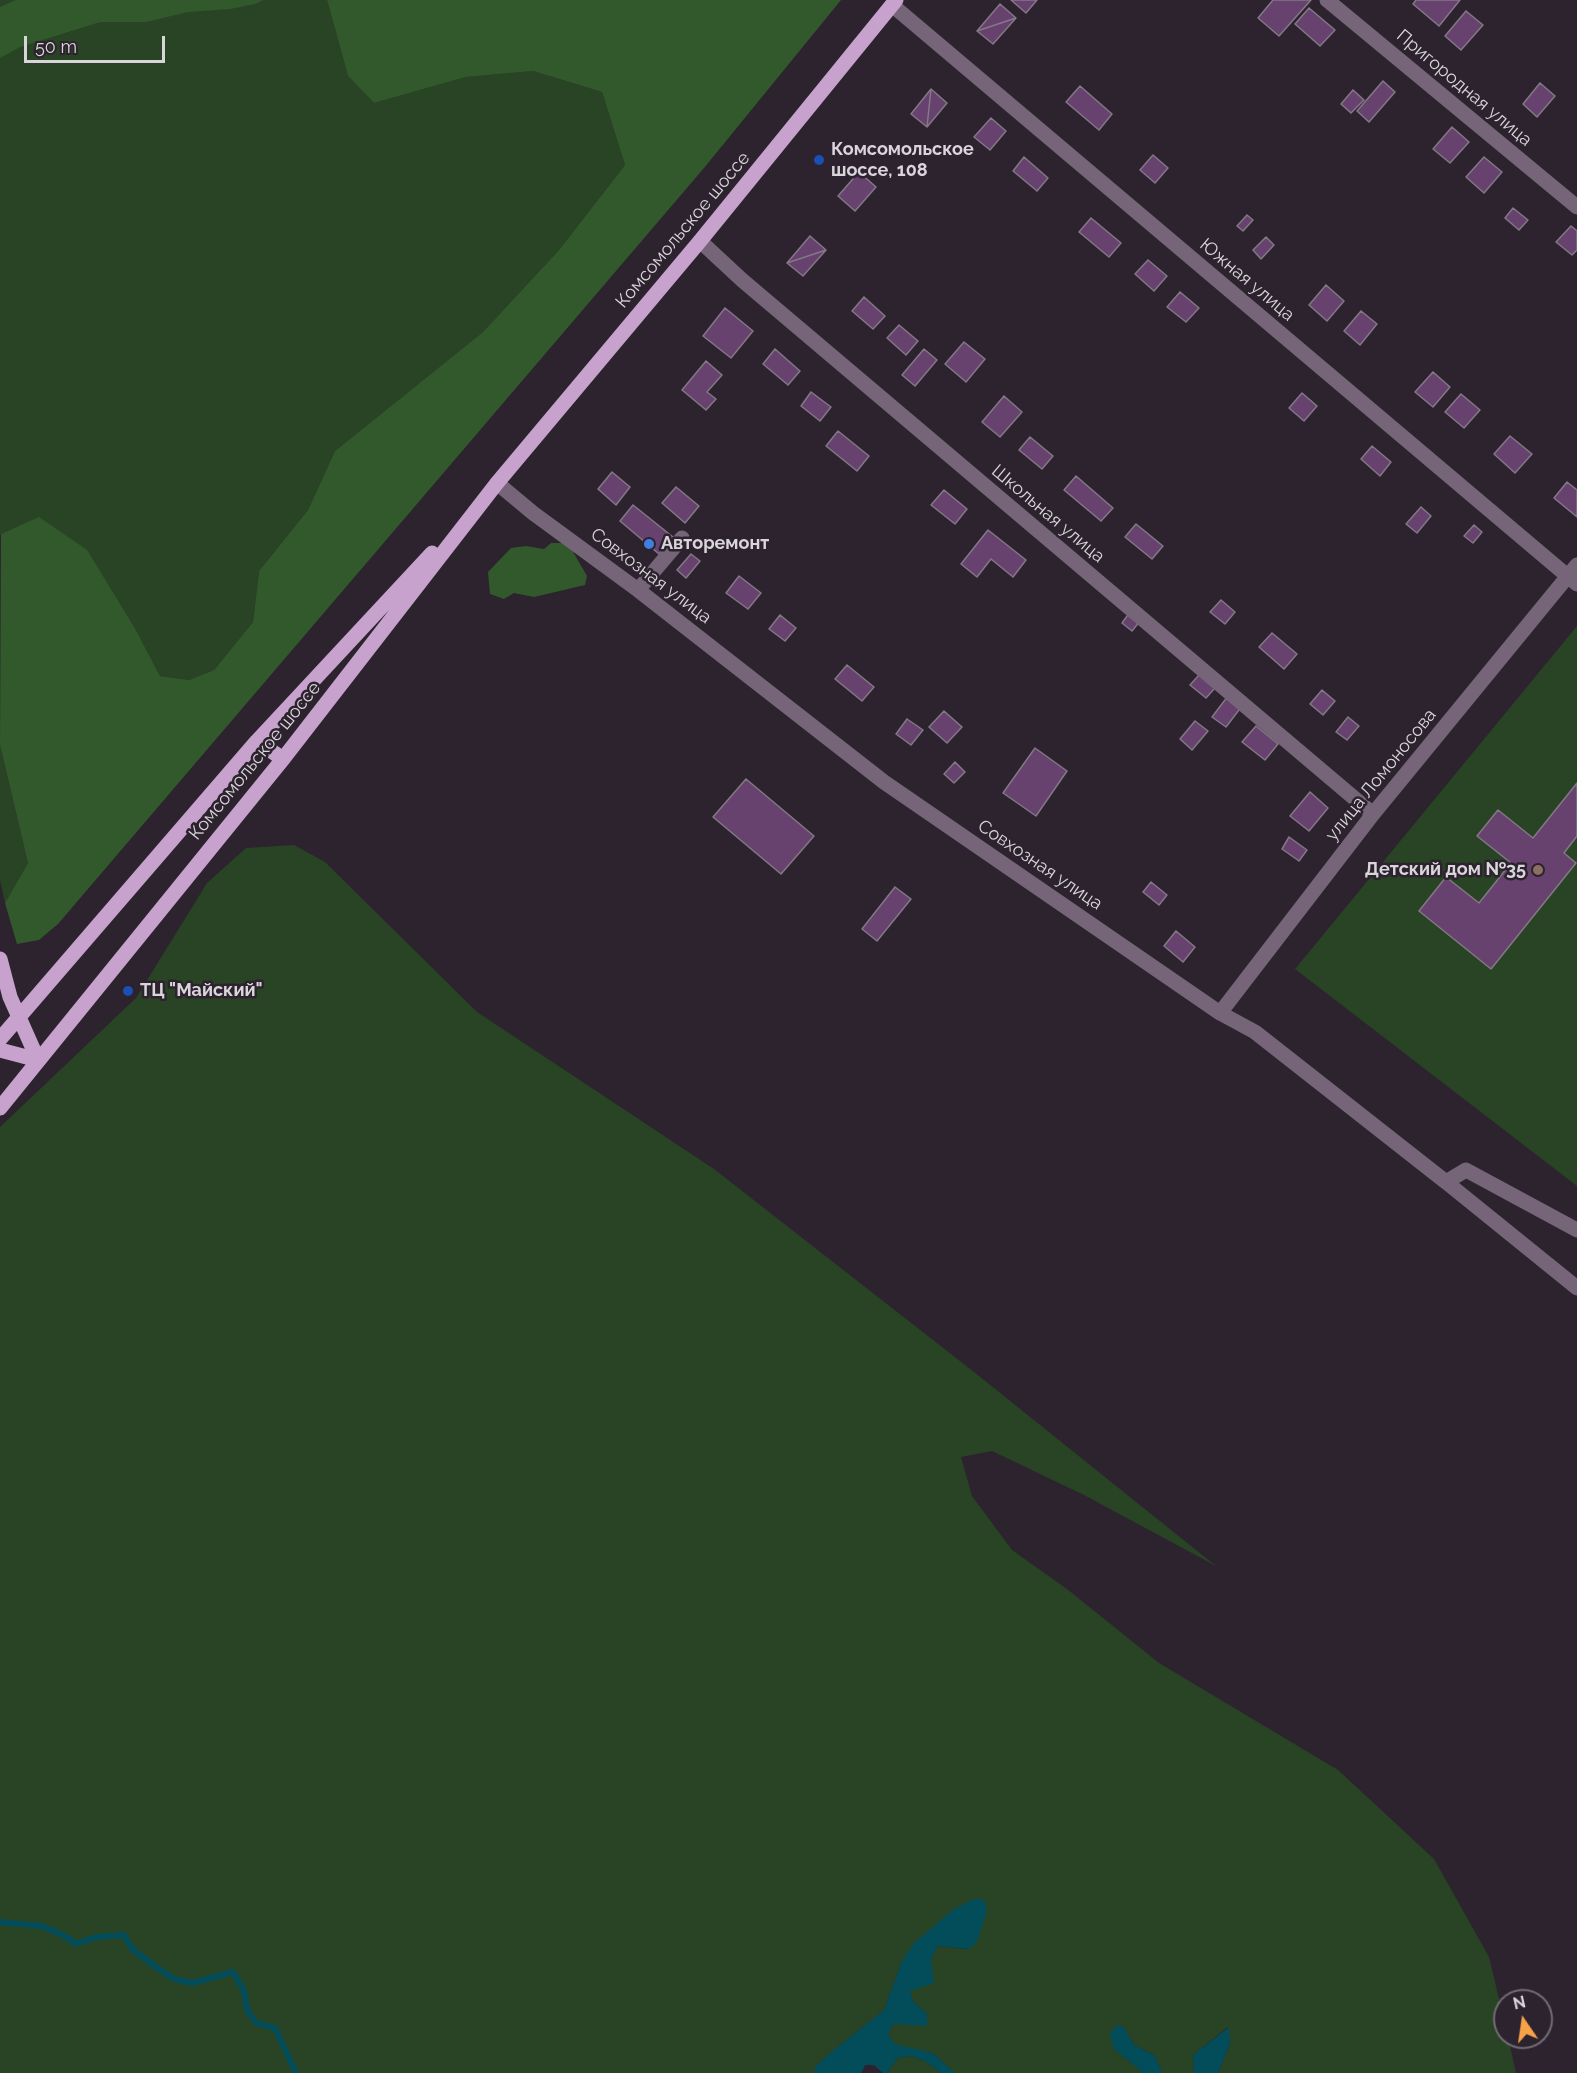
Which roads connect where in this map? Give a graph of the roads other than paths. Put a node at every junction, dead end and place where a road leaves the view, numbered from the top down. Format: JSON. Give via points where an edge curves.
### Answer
{"nodes":[{"id":1,"x":1327,"y":0,"type":"edge"},
{"id":2,"x":894,"y":3,"type":"edge"},
{"id":3,"x":1577,"y":207,"type":"edge"},
{"id":4,"x":700,"y":241,"type":"junction"},
{"id":5,"x":497,"y":483,"type":"junction"},
{"id":6,"x":682,"y":538,"type":"dead end"},
{"id":7,"x":1574,"y":575,"type":"edge"},
{"id":8,"x":638,"y":590,"type":"junction"},
{"id":9,"x":257,"y":741,"type":"junction"},
{"id":10,"x":283,"y":759,"type":"junction"},
{"id":11,"x":1373,"y":814,"type":"junction"},
{"id":12,"x":0,"y":959,"type":"edge"},
{"id":13,"x":1220,"y":1012,"type":"junction"},
{"id":14,"x":18,"y":1016,"type":"junction"},
{"id":15,"x":0,"y":1039,"type":"edge"},
{"id":16,"x":0,"y":1050,"type":"edge"},
{"id":17,"x":38,"y":1060,"type":"junction"},
{"id":18,"x":0,"y":1108,"type":"edge"},
{"id":19,"x":1446,"y":1182,"type":"junction"},
{"id":20,"x":1577,"y":1230,"type":"edge"},
{"id":21,"x":1577,"y":1288,"type":"edge"}],
"edges":[{"from":1,"to":3,"type":"street","name":"Пригородная улица"},
{"from":2,"to":4,"type":"main road","name":"Комсомольское шоссе"},
{"from":2,"to":7,"type":"street","name":"Южная улица"},
{"from":4,"to":5,"type":"main road","name":"Комсомольское шоссе"},
{"from":4,"to":11,"type":"street","name":"Школьная улица"},
{"from":5,"to":8,"type":"street","name":"Совхозная улица"},
{"from":5,"to":9,"type":"main road","name":"Комсомольское шоссе"},
{"from":5,"to":10,"type":"main road","name":"Комсомольское шоссе"},
{"from":6,"to":8,"type":"street"},
{"from":7,"to":11,"type":"street","name":"улица Ломоносова"},
{"from":8,"to":13,"type":"street","name":"Совхозная улица","via":[[884,782]]},
{"from":9,"to":10,"type":"main road"},
{"from":9,"to":14,"type":"main road","name":"Комсомольское шоссе"},
{"from":10,"to":17,"type":"main road","name":"Комсомольское шоссе"},
{"from":11,"to":13,"type":"street","name":"улица Ломоносова"},
{"from":12,"to":14,"type":"main road"},
{"from":13,"to":19,"type":"street","name":"Совхозная улица","via":[[1255,1032]]},
{"from":14,"to":15,"type":"main road","name":"Комсомольское шоссе"},
{"from":14,"to":17,"type":"main road"},
{"from":16,"to":17,"type":"main road"},
{"from":17,"to":18,"type":"main road","name":"Комсомольское шоссе"},
{"from":19,"to":20,"type":"street","via":[[1466,1170]]},
{"from":19,"to":21,"type":"street","name":"Совхозная улица"}]}
